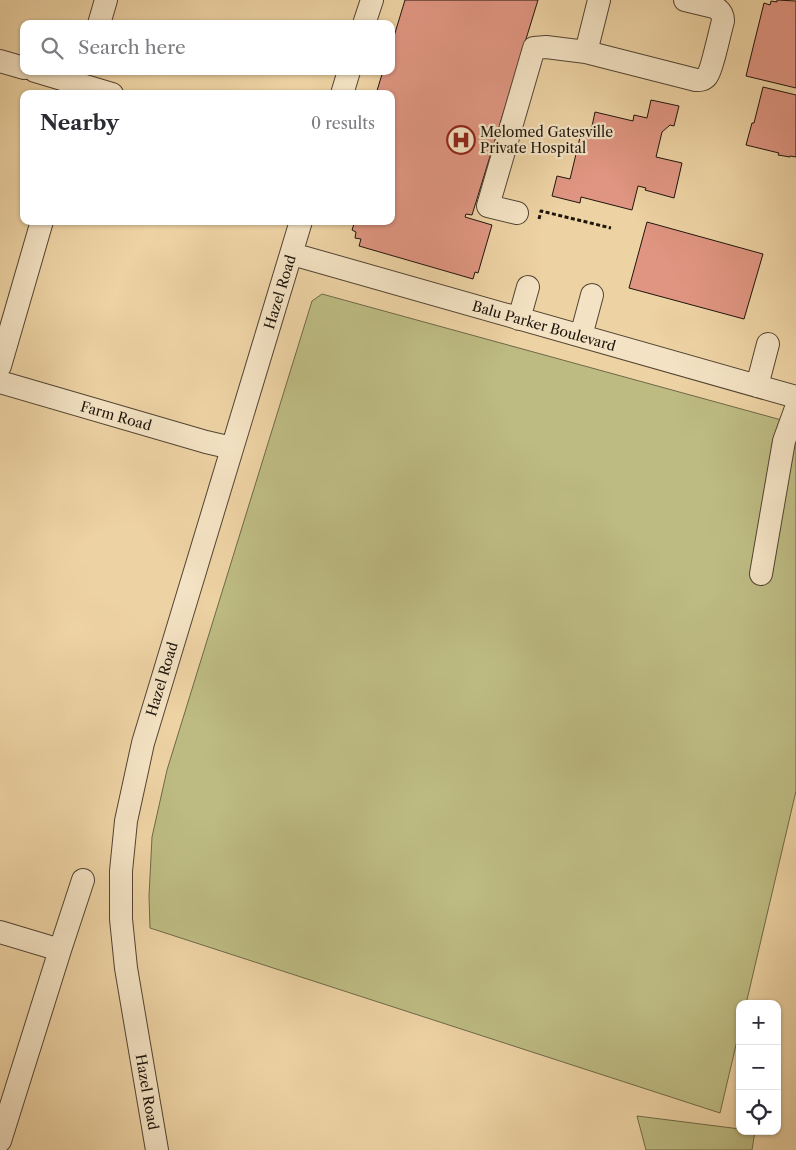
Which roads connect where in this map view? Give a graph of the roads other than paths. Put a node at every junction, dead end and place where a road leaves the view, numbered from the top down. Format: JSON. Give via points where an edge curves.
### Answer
{"nodes":[{"id":1,"x":106,"y":0,"type":"edge"},
{"id":2,"x":372,"y":0,"type":"edge"},
{"id":3,"x":599,"y":0,"type":"edge"},
{"id":4,"x":685,"y":0,"type":"edge"},
{"id":5,"x":100,"y":20,"type":"edge"},
{"id":6,"x":365,"y":20,"type":"edge"},
{"id":7,"x":586,"y":52,"type":"junction"},
{"id":8,"x":0,"y":61,"type":"edge"},
{"id":9,"x":20,"y":67,"type":"edge"},
{"id":10,"x":51,"y":75,"type":"edge"},
{"id":11,"x":348,"y":75,"type":"edge"},
{"id":12,"x":82,"y":83,"type":"edge"},
{"id":13,"x":101,"y":90,"type":"edge"},
{"id":14,"x":343,"y":90,"type":"edge"},
{"id":15,"x":517,"y":214,"type":"dead end"},
{"id":16,"x":41,"y":225,"type":"edge"},
{"id":17,"x":300,"y":225,"type":"edge"},
{"id":18,"x":292,"y":254,"type":"junction"},
{"id":19,"x":528,"y":287,"type":"dead end"},
{"id":20,"x":592,"y":295,"type":"dead end"},
{"id":21,"x":519,"y":319,"type":"junction"},
{"id":22,"x":581,"y":336,"type":"junction"},
{"id":23,"x":768,"y":344,"type":"dead end"},
{"id":24,"x":0,"y":366,"type":"edge"},
{"id":25,"x":0,"y":382,"type":"edge"},
{"id":26,"x":757,"y":386,"type":"junction"},
{"id":27,"x":796,"y":397,"type":"edge"},
{"id":28,"x":796,"y":408,"type":"edge"},
{"id":29,"x":232,"y":448,"type":"junction"},
{"id":30,"x":761,"y":574,"type":"dead end"},
{"id":31,"x":83,"y":880,"type":"dead end"},
{"id":32,"x":0,"y":932,"type":"edge"},
{"id":33,"x":60,"y":950,"type":"junction"},
{"id":34,"x":0,"y":1142,"type":"edge"},
{"id":35,"x":157,"y":1150,"type":"edge"}],
"edges":[{"from":1,"to":5,"type":"street"},
{"from":2,"to":6,"type":"street"},
{"from":3,"to":7,"type":"street"},
{"from":4,"to":7,"type":"street","via":[[718,9],[723,16],[708,76],[696,80]]},
{"from":7,"to":15,"type":"street","via":[[534,48],[488,206]]},
{"from":8,"to":9,"type":"street"},
{"from":10,"to":12,"type":"street"},
{"from":11,"to":14,"type":"street"},
{"from":12,"to":13,"type":"street"},
{"from":16,"to":24,"type":"street"},
{"from":17,"to":18,"type":"street","name":"Hazel Road"},
{"from":18,"to":21,"type":"street","name":"Balu Parker Boulevard"},
{"from":18,"to":29,"type":"street","name":"Hazel Road"},
{"from":19,"to":21,"type":"street"},
{"from":20,"to":22,"type":"street"},
{"from":21,"to":22,"type":"street","name":"Balu Parker Boulevard"},
{"from":22,"to":26,"type":"street","name":"Balu Parker Boulevard"},
{"from":23,"to":26,"type":"street"},
{"from":25,"to":29,"type":"street","name":"Farm Road"},
{"from":26,"to":27,"type":"street","name":"Balu Parker Boulevard"},
{"from":28,"to":30,"type":"street","via":[[784,441]]},
{"from":29,"to":35,"type":"street","name":"Hazel Road","via":[[143,744],[126,821],[121,918],[126,968]]},
{"from":31,"to":33,"type":"street"},
{"from":32,"to":33,"type":"street"},
{"from":33,"to":34,"type":"street"}]}
